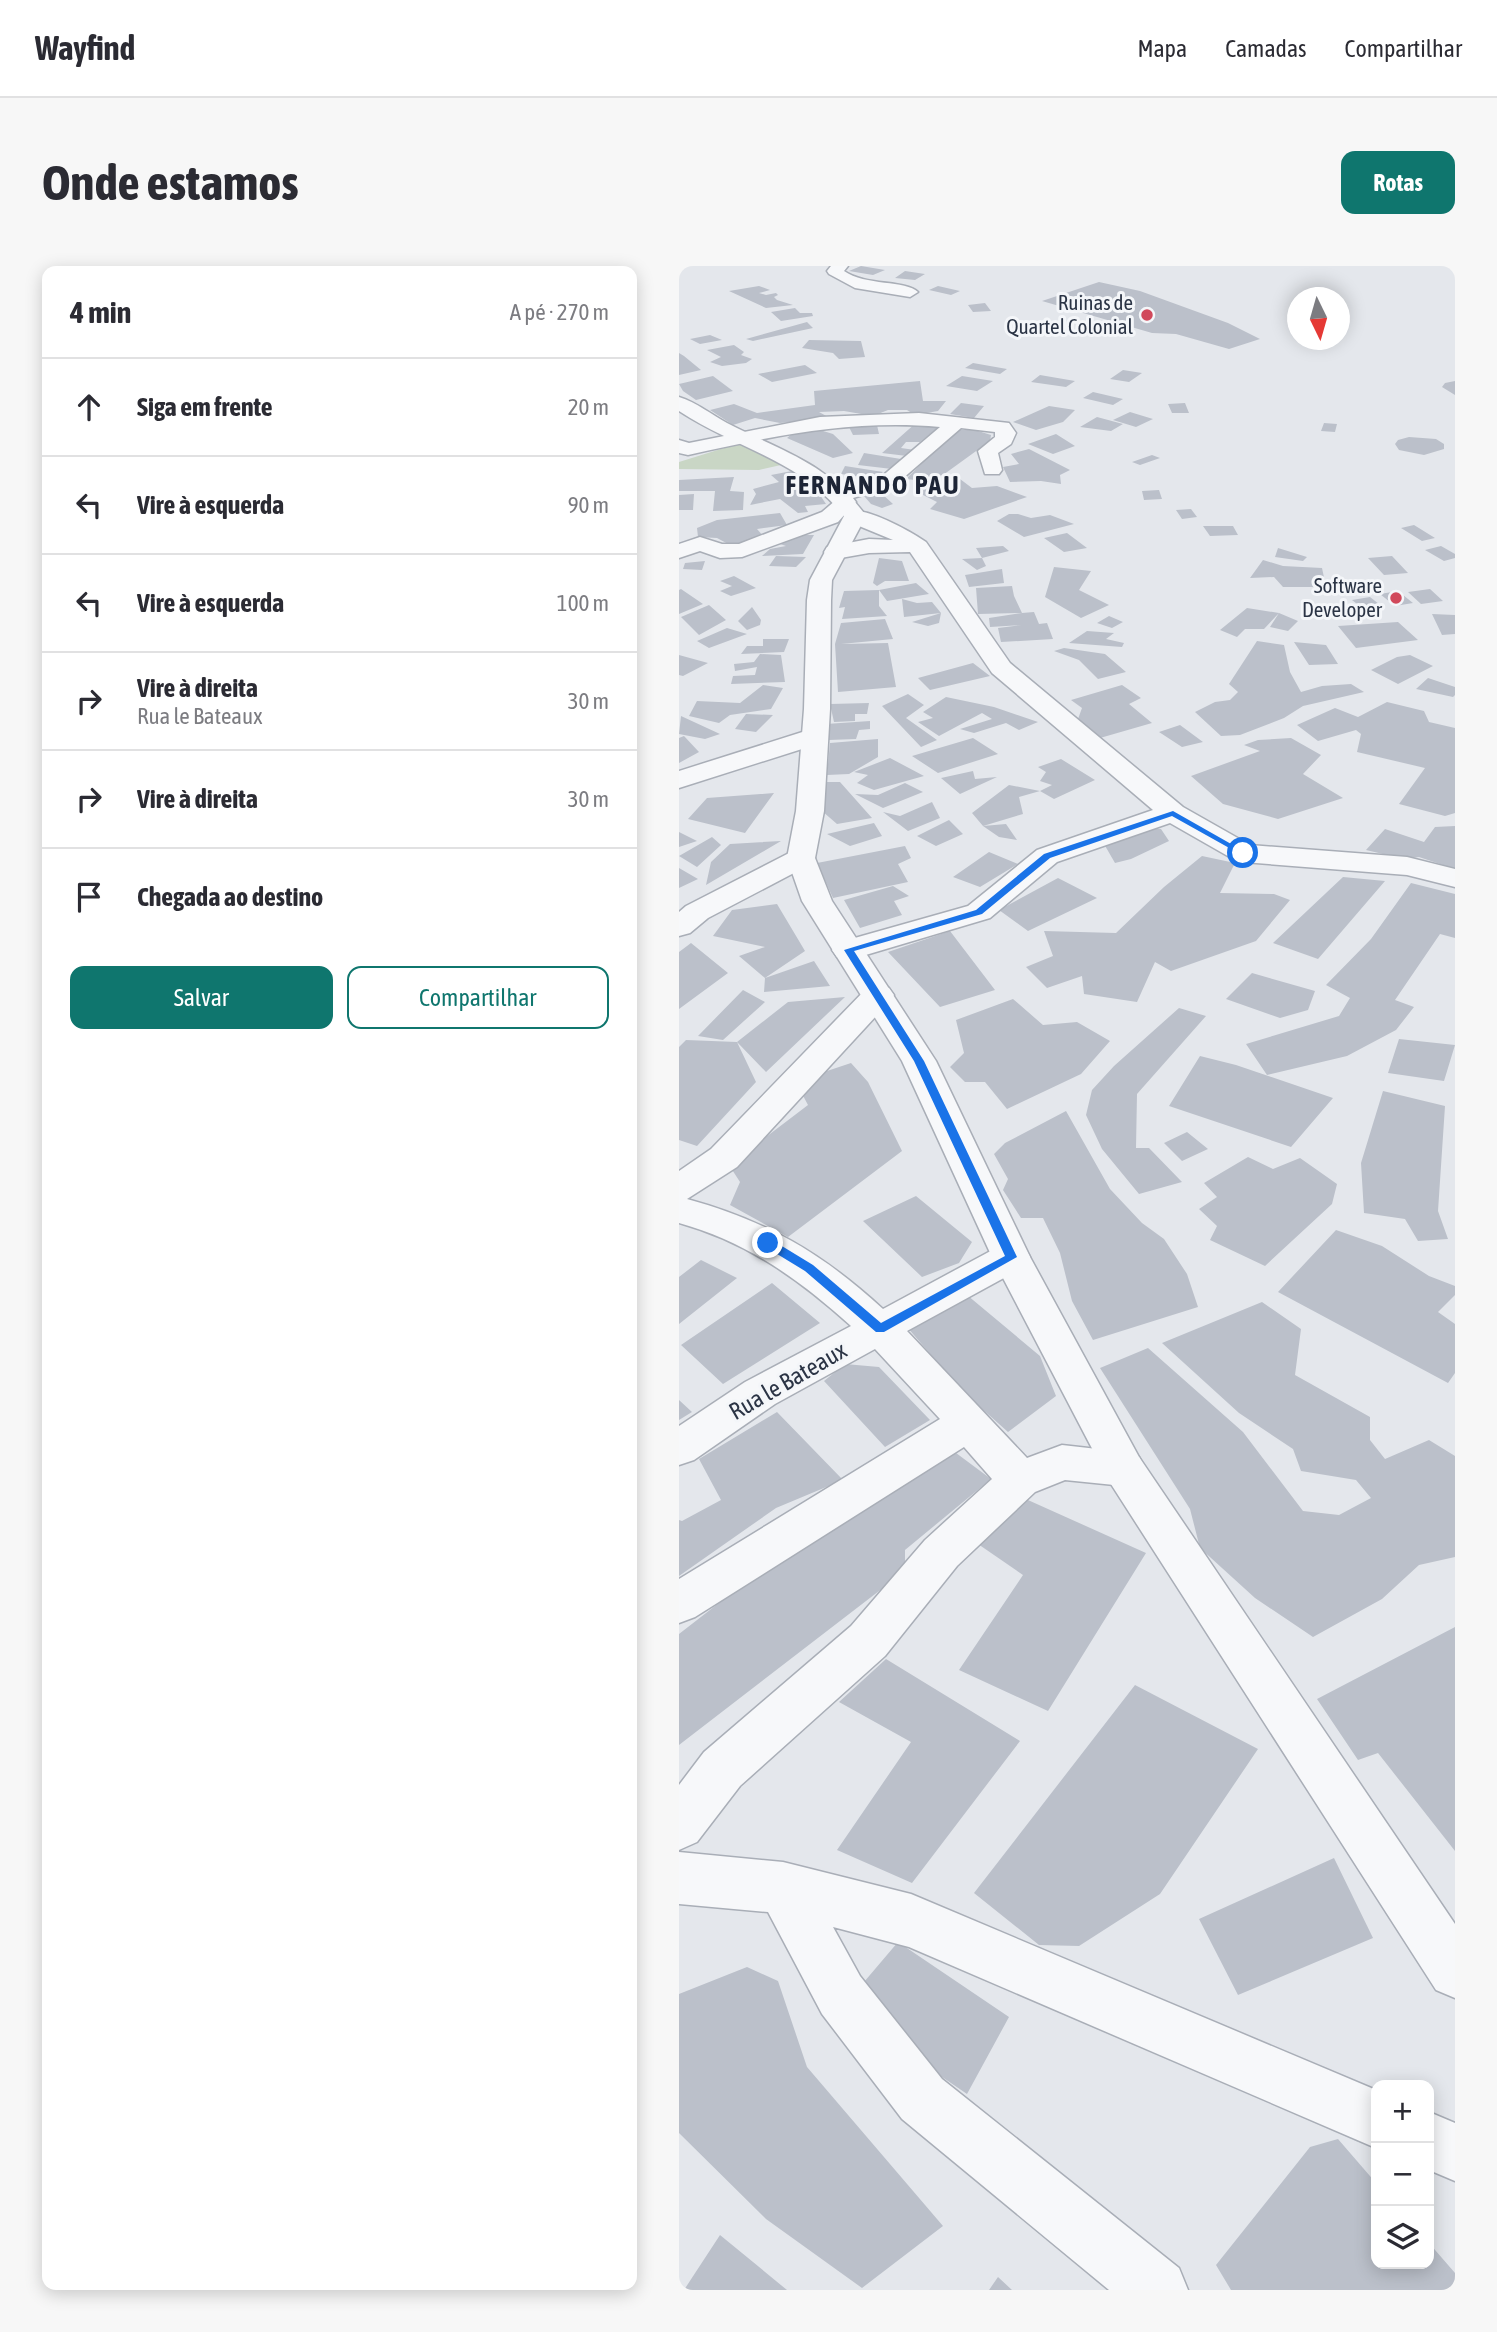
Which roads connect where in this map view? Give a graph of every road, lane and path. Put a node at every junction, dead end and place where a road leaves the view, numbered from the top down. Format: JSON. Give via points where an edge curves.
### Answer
{"nodes":[{"id":1,"x":840,"y":266,"type":"edge"},
{"id":2,"x":910,"y":292,"type":"dead end"},
{"id":3,"x":679,"y":403,"type":"edge"},
{"id":4,"x":957,"y":422,"type":"junction"},
{"id":5,"x":742,"y":436,"type":"junction"},
{"id":6,"x":682,"y":449,"type":"edge"},
{"id":7,"x":992,"y":470,"type":"dead end"},
{"id":8,"x":845,"y":520,"type":"junction"},
{"id":9,"x":679,"y":551,"type":"edge"},
{"id":10,"x":929,"y":560,"type":"junction"},
{"id":11,"x":815,"y":736,"type":"junction"},
{"id":12,"x":679,"y":780,"type":"edge"},
{"id":13,"x":1173,"y":813,"type":"junction"},
{"id":14,"x":801,"y":858,"type":"junction"},
{"id":15,"x":1455,"y":878,"type":"edge"},
{"id":16,"x":679,"y":927,"type":"edge"},
{"id":17,"x":849,"y":950,"type":"junction"},
{"id":18,"x":878,"y":995,"type":"junction"},
{"id":19,"x":679,"y":1189,"type":"edge"},
{"id":20,"x":679,"y":1210,"type":"edge"},
{"id":21,"x":1011,"y":1257,"type":"junction"},
{"id":22,"x":880,"y":1329,"type":"junction"},
{"id":23,"x":968,"y":1423,"type":"junction"},
{"id":24,"x":679,"y":1448,"type":"edge"},
{"id":25,"x":1124,"y":1469,"type":"junction"},
{"id":26,"x":1020,"y":1480,"type":"junction"},
{"id":27,"x":679,"y":1603,"type":"edge"},
{"id":28,"x":679,"y":1825,"type":"edge"},
{"id":29,"x":679,"y":1878,"type":"edge"},
{"id":30,"x":783,"y":1888,"type":"junction"},
{"id":31,"x":1452,"y":1961,"type":"edge"},
{"id":32,"x":1371,"y":2117,"type":"edge"},
{"id":33,"x":1434,"y":2143,"type":"edge"},
{"id":34,"x":1455,"y":2152,"type":"edge"},
{"id":35,"x":1157,"y":2290,"type":"edge"}],
"edges":[{"from":1,"to":2,"type":"street","via":[[835,271],[840,276],[862,285]]},
{"from":3,"to":5,"type":"street","via":[[702,420]]},
{"from":4,"to":5,"type":"street","via":[[910,417],[851,419]]},
{"from":4,"to":7,"type":"street","via":[[992,425],[1006,433],[1004,440],[988,451]]},
{"from":4,"to":8,"type":"street"},
{"from":5,"to":6,"type":"street"},
{"from":5,"to":8,"type":"street","via":[[825,480]]},
{"from":8,"to":9,"type":"street","via":[[830,517],[742,550],[720,551],[700,544]]},
{"from":8,"to":10,"type":"street","via":[[904,537]]},
{"from":8,"to":10,"type":"street","via":[[869,546],[898,547]]},
{"from":8,"to":11,"type":"street","via":[[821,580]]},
{"from":10,"to":13,"type":"street","via":[[1001,668]]},
{"from":11,"to":12,"type":"street"},
{"from":11,"to":14,"type":"street","via":[[810,811]]},
{"from":13,"to":15,"type":"street","via":[[1243,853],[1406,866]]},
{"from":13,"to":17,"type":"street","via":[[1047,856],[979,912]]},
{"from":14,"to":16,"type":"street","via":[[697,912]]},
{"from":14,"to":17,"type":"street","via":[[817,901]]},
{"from":17,"to":18,"type":"street"},
{"from":18,"to":19,"type":"street","via":[[724,1158]]},
{"from":18,"to":21,"type":"street","via":[[919,1061]]},
{"from":20,"to":22,"type":"street","via":[[718,1220],[768,1243],[809,1268]]},
{"from":21,"to":22,"type":"street","name":"Rua le Bateaux"},
{"from":21,"to":25,"type":"street"},
{"from":22,"to":23,"type":"street"},
{"from":22,"to":24,"type":"street","name":"Rua le Bateaux","via":[[760,1393]]},
{"from":23,"to":26,"type":"street"},
{"from":23,"to":27,"type":"street"},
{"from":25,"to":26,"type":"street","via":[[1062,1462]]},
{"from":25,"to":31,"type":"street"},
{"from":26,"to":28,"type":"street","via":[[941,1553],[868,1641],[722,1769]]},
{"from":29,"to":30,"type":"street"},
{"from":30,"to":32,"type":"street","via":[[911,1921]]},
{"from":30,"to":35,"type":"street","via":[[841,1995],[922,2099]]},
{"from":33,"to":34,"type":"street"}]}
